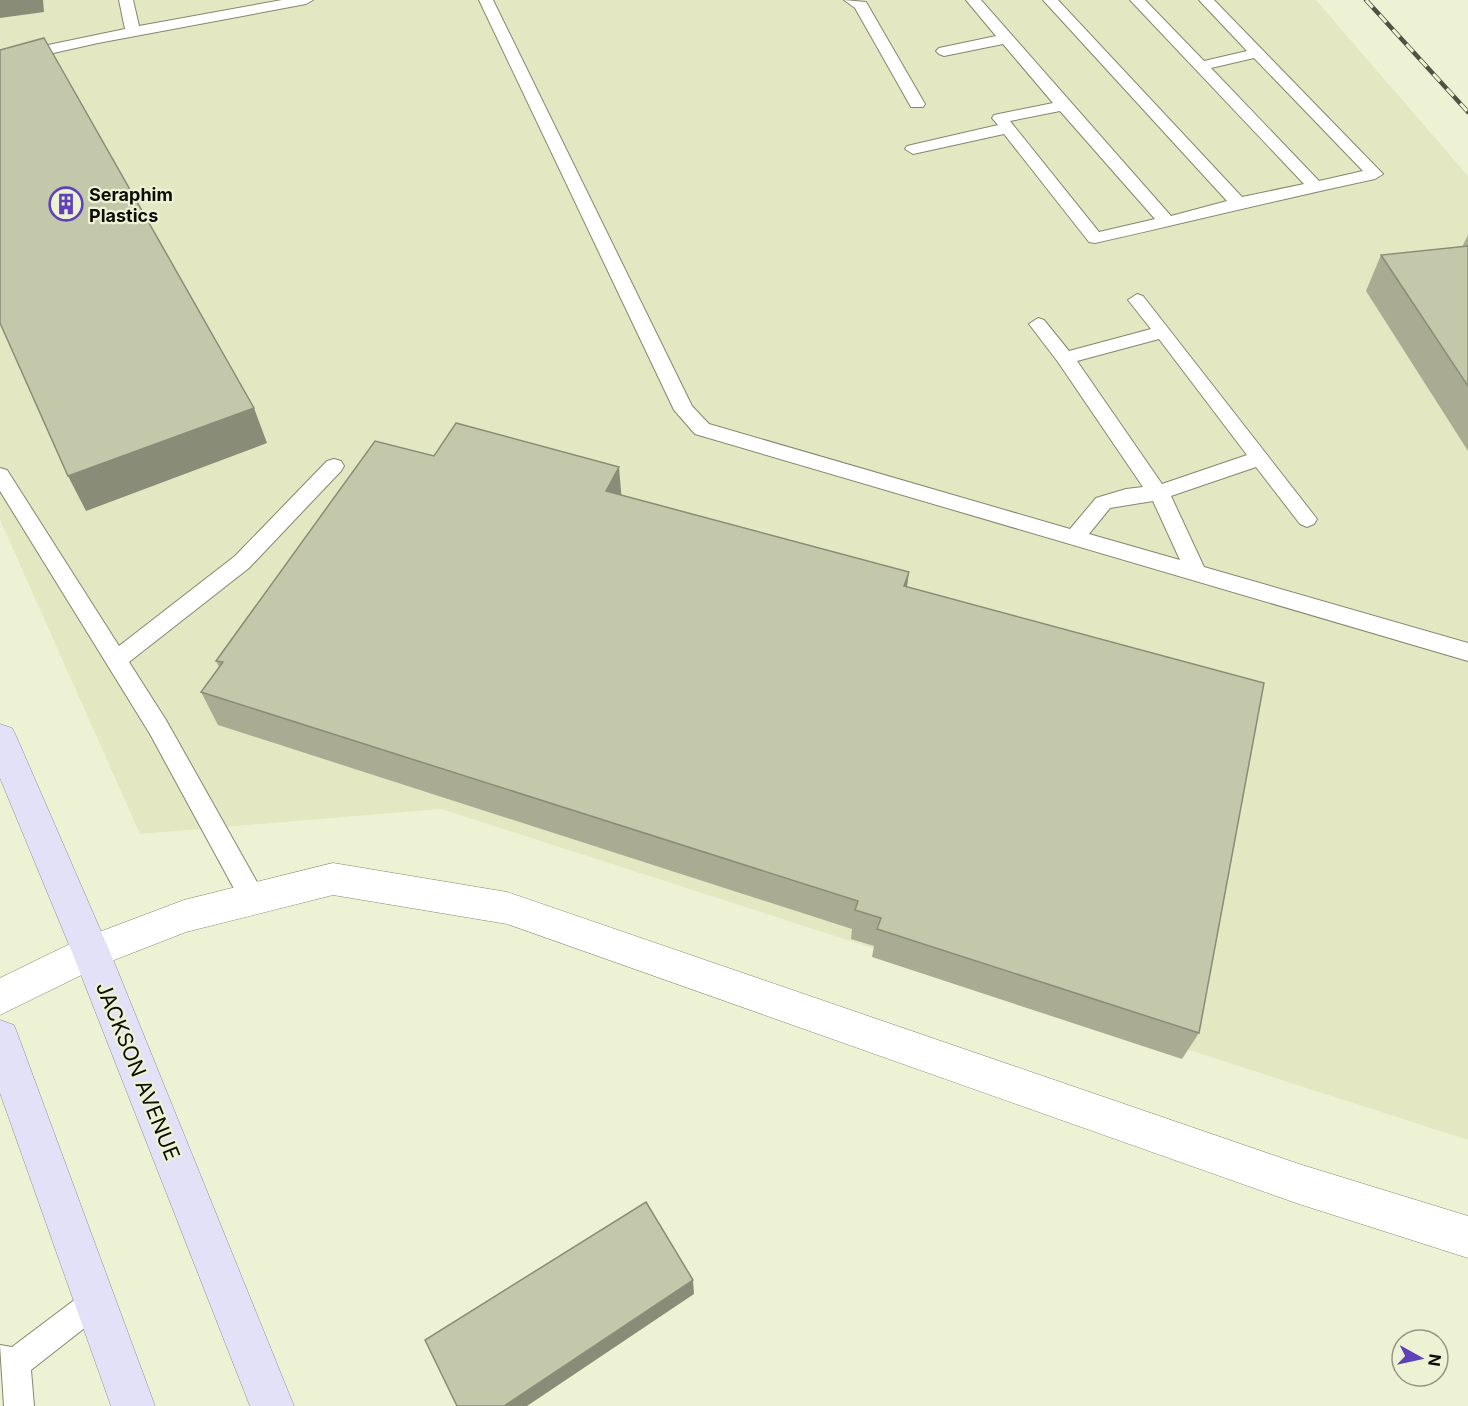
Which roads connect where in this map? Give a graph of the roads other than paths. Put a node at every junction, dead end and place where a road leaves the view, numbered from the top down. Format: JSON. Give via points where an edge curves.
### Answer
{"nodes":[{"id":1,"x":126,"y":0,"type":"edge"},
{"id":2,"x":306,"y":0,"type":"edge"},
{"id":3,"x":486,"y":0,"type":"edge"},
{"id":4,"x":851,"y":0,"type":"edge"},
{"id":5,"x":973,"y":0,"type":"edge"},
{"id":6,"x":1050,"y":0,"type":"edge"},
{"id":7,"x":1137,"y":0,"type":"edge"},
{"id":8,"x":1206,"y":0,"type":"edge"},
{"id":9,"x":133,"y":32,"type":"junction"},
{"id":10,"x":1006,"y":39,"type":"junction"},
{"id":11,"x":944,"y":51,"type":"dead end"},
{"id":12,"x":1258,"y":53,"type":"junction"},
{"id":13,"x":0,"y":60,"type":"edge"},
{"id":14,"x":1200,"y":66,"type":"junction"},
{"id":15,"x":917,"y":104,"type":"dead end"},
{"id":16,"x":1065,"y":105,"type":"junction"},
{"id":17,"x":1008,"y":128,"type":"junction"},
{"id":18,"x":913,"y":149,"type":"dead end"},
{"id":19,"x":1315,"y":186,"type":"junction"},
{"id":20,"x":1238,"y":203,"type":"junction"},
{"id":21,"x":1167,"y":222,"type":"junction"},
{"id":22,"x":1137,"y":300,"type":"dead end"},
{"id":23,"x":1038,"y":324,"type":"dead end"},
{"id":24,"x":1163,"y":332,"type":"junction"},
{"id":25,"x":1065,"y":358,"type":"junction"},
{"id":26,"x":1260,"y":458,"type":"junction"},
{"id":27,"x":334,"y":466,"type":"dead end"},
{"id":28,"x":0,"y":475,"type":"edge"},
{"id":29,"x":1158,"y":493,"type":"junction"},
{"id":30,"x":1307,"y":519,"type":"dead end"},
{"id":31,"x":1075,"y":537,"type":"junction"},
{"id":32,"x":1196,"y":573,"type":"junction"},
{"id":33,"x":1468,"y":652,"type":"edge"},
{"id":34,"x":116,"y":660,"type":"junction"},
{"id":35,"x":0,"y":738,"type":"edge"},
{"id":36,"x":253,"y":899,"type":"junction"},
{"id":37,"x":91,"y":952,"type":"junction"},
{"id":38,"x":0,"y":997,"type":"edge"},
{"id":39,"x":0,"y":1038,"type":"edge"},
{"id":40,"x":1468,"y":1237,"type":"edge"},
{"id":41,"x":95,"y":1302,"type":"junction"},
{"id":42,"x":8,"y":1361,"type":"edge"},
{"id":43,"x":18,"y":1406,"type":"edge"},
{"id":44,"x":133,"y":1406,"type":"edge"},
{"id":45,"x":272,"y":1406,"type":"edge"}],
"edges":[{"from":1,"to":9,"type":"lane"},
{"from":2,"to":9,"type":"lane"},
{"from":3,"to":31,"type":"lane","via":[[684,410],[702,429]]},
{"from":4,"to":15,"type":"lane","via":[[861,5]]},
{"from":5,"to":10,"type":"lane"},
{"from":6,"to":20,"type":"lane"},
{"from":7,"to":14,"type":"lane"},
{"from":8,"to":12,"type":"lane"},
{"from":9,"to":13,"type":"lane"},
{"from":10,"to":11,"type":"lane"},
{"from":10,"to":16,"type":"lane"},
{"from":12,"to":14,"type":"lane"},
{"from":12,"to":19,"type":"lane","via":[[1375,174]]},
{"from":14,"to":19,"type":"lane"},
{"from":16,"to":17,"type":"lane","via":[[1000,118]]},
{"from":16,"to":21,"type":"lane"},
{"from":17,"to":18,"type":"lane"},
{"from":17,"to":21,"type":"lane","via":[[1095,238]]},
{"from":19,"to":20,"type":"lane"},
{"from":20,"to":21,"type":"lane"},
{"from":22,"to":24,"type":"lane"},
{"from":23,"to":25,"type":"lane"},
{"from":24,"to":25,"type":"lane"},
{"from":24,"to":26,"type":"lane"},
{"from":25,"to":29,"type":"lane"},
{"from":26,"to":29,"type":"lane"},
{"from":26,"to":30,"type":"lane"},
{"from":27,"to":34,"type":"lane","via":[[242,562]]},
{"from":28,"to":34,"type":"lane"},
{"from":29,"to":31,"type":"lane","via":[[1104,503]]},
{"from":29,"to":32,"type":"lane"},
{"from":31,"to":32,"type":"lane"},
{"from":32,"to":33,"type":"lane"},
{"from":34,"to":36,"type":"lane","via":[[158,727]]},
{"from":35,"to":37,"type":"main road","name":"JACKSON AVENUE"},
{"from":36,"to":37,"type":"street","via":[[184,916]]},
{"from":36,"to":40,"type":"street","via":[[333,879],[507,908],[1299,1184]]},
{"from":37,"to":38,"type":"street"},
{"from":37,"to":45,"type":"main road","name":"JACKSON AVENUE"},
{"from":39,"to":41,"type":"main road"},
{"from":41,"to":42,"type":"lane"},
{"from":41,"to":44,"type":"main road"},
{"from":42,"to":43,"type":"lane"}]}
